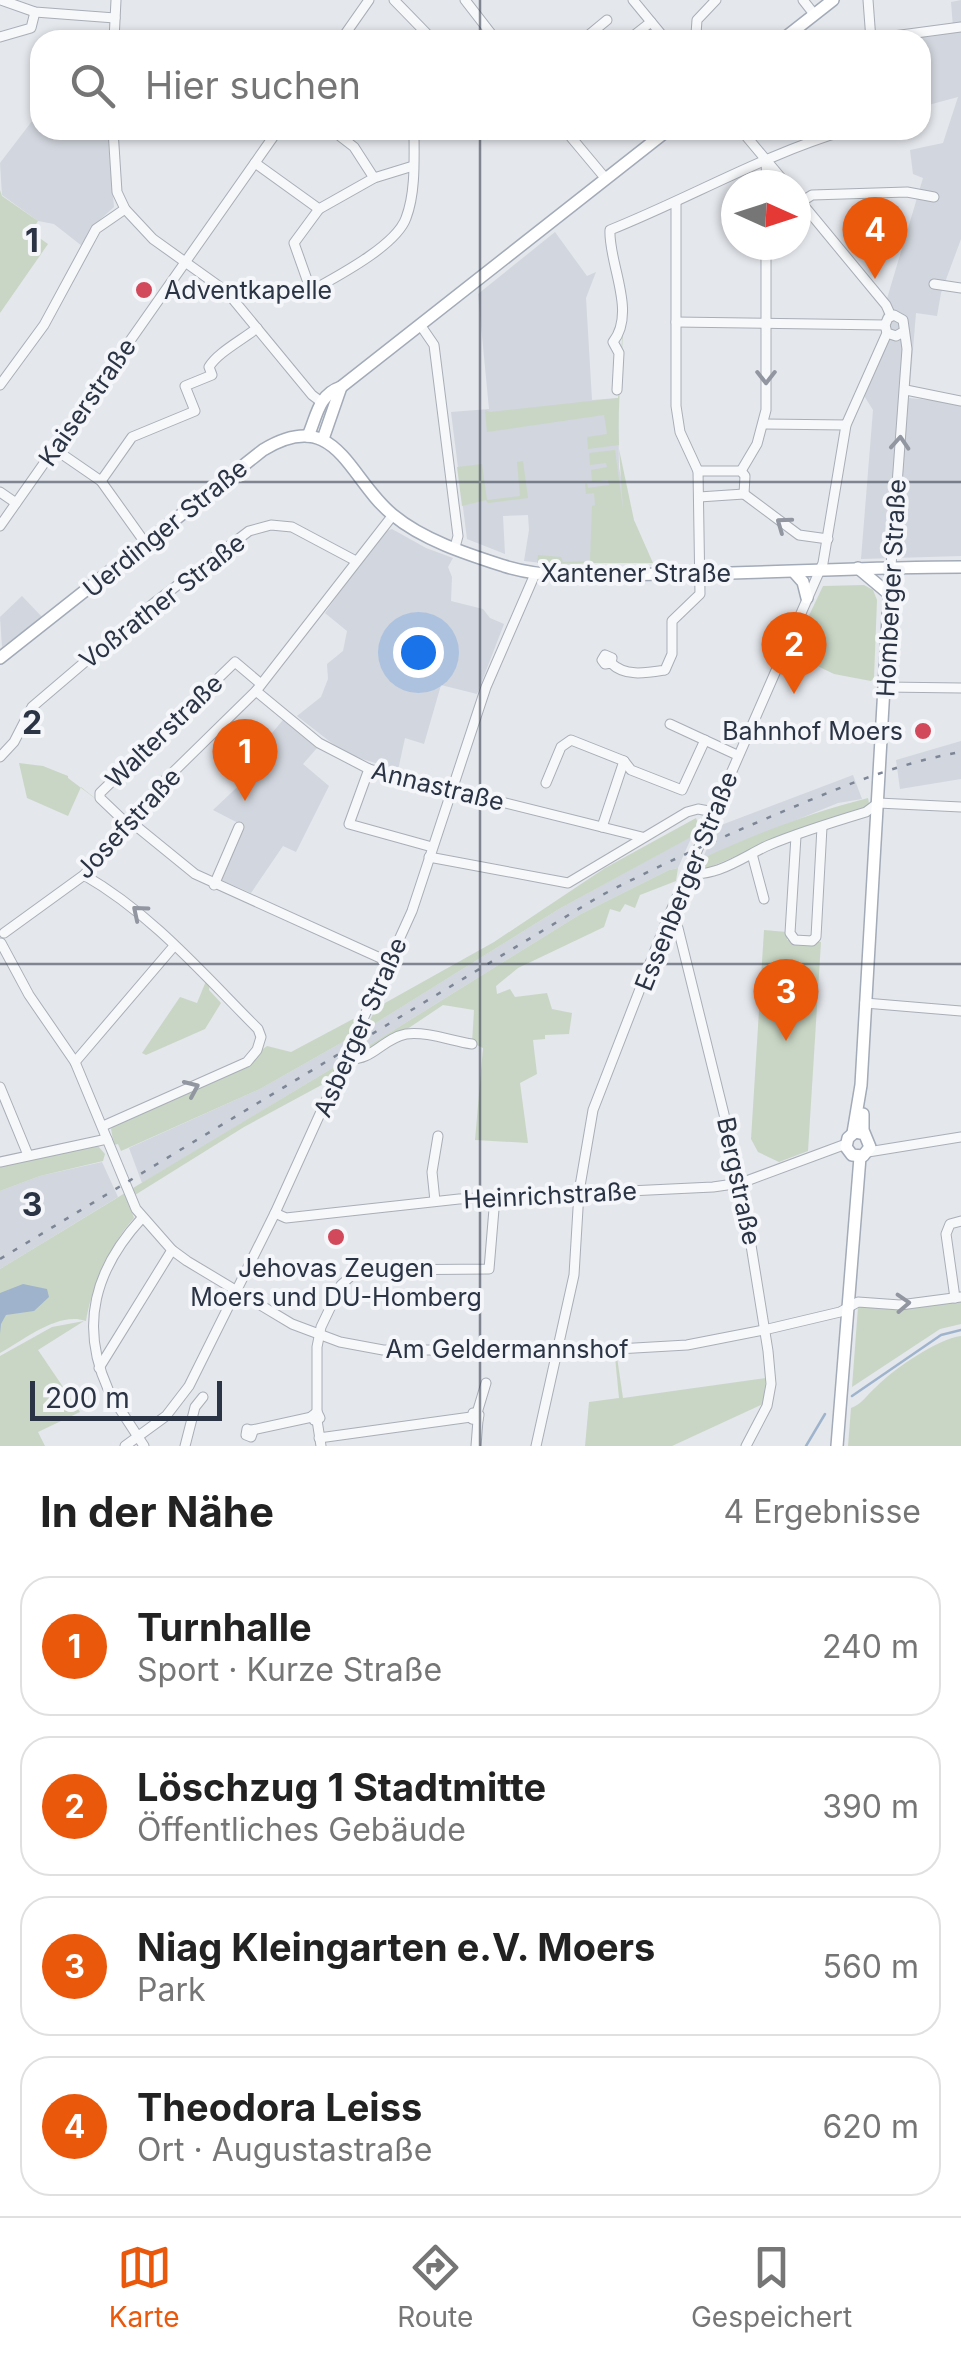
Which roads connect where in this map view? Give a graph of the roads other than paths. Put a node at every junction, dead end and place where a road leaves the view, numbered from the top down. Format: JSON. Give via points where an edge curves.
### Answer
{"nodes":[{"id":1,"x":1,"y":0,"type":"edge"},
{"id":2,"x":116,"y":0,"type":"edge"},
{"id":3,"x":394,"y":0,"type":"edge"},
{"id":4,"x":466,"y":0,"type":"edge"},
{"id":5,"x":633,"y":0,"type":"edge"},
{"id":6,"x":716,"y":0,"type":"edge"},
{"id":7,"x":803,"y":0,"type":"edge"},
{"id":8,"x":833,"y":0,"type":"edge"},
{"id":9,"x":868,"y":0,"type":"edge"},
{"id":10,"x":365,"y":2,"type":"edge"},
{"id":11,"x":35,"y":12,"type":"junction"},
{"id":12,"x":814,"y":14,"type":"junction"},
{"id":13,"x":115,"y":18,"type":"junction"},
{"id":14,"x":607,"y":20,"type":"dead end"},
{"id":15,"x":651,"y":22,"type":"junction"},
{"id":16,"x":961,"y":27,"type":"edge"},
{"id":17,"x":114,"y":30,"type":"edge"},
{"id":18,"x":347,"y":30,"type":"edge"},
{"id":19,"x":423,"y":30,"type":"edge"},
{"id":20,"x":488,"y":30,"type":"edge"},
{"id":21,"x":598,"y":30,"type":"edge"},
{"id":22,"x":641,"y":30,"type":"edge"},
{"id":23,"x":658,"y":30,"type":"edge"},
{"id":24,"x":696,"y":30,"type":"edge"},
{"id":25,"x":794,"y":30,"type":"edge"},
{"id":26,"x":870,"y":30,"type":"edge"},
{"id":27,"x":931,"y":31,"type":"edge"},
{"id":28,"x":0,"y":37,"type":"edge"},
{"id":29,"x":114,"y":140,"type":"edge"},
{"id":30,"x":271,"y":140,"type":"edge"},
{"id":31,"x":345,"y":140,"type":"edge"},
{"id":32,"x":414,"y":140,"type":"edge"},
{"id":33,"x":573,"y":140,"type":"edge"},
{"id":34,"x":655,"y":140,"type":"edge"},
{"id":35,"x":750,"y":140,"type":"edge"},
{"id":36,"x":818,"y":140,"type":"edge"},
{"id":37,"x":766,"y":158,"type":"junction"},
{"id":38,"x":255,"y":163,"type":"junction"},
{"id":39,"x":414,"y":166,"type":"junction"},
{"id":40,"x":766,"y":170,"type":"edge"},
{"id":41,"x":775,"y":170,"type":"edge"},
{"id":42,"x":374,"y":178,"type":"junction"},
{"id":43,"x":606,"y":179,"type":"junction"},
{"id":44,"x":811,"y":195,"type":"edge"},
{"id":45,"x":934,"y":198,"type":"dead end"},
{"id":46,"x":676,"y":203,"type":"junction"},
{"id":47,"x":124,"y":209,"type":"junction"},
{"id":48,"x":319,"y":209,"type":"junction"},
{"id":49,"x":811,"y":215,"type":"edge"},
{"id":50,"x":766,"y":260,"type":"edge"},
{"id":51,"x":188,"y":261,"type":"junction"},
{"id":52,"x":934,"y":284,"type":"dead end"},
{"id":53,"x":961,"y":288,"type":"edge"},
{"id":54,"x":676,"y":322,"type":"junction"},
{"id":55,"x":766,"y":322,"type":"junction"},
{"id":56,"x":888,"y":324,"type":"junction"},
{"id":57,"x":421,"y":326,"type":"junction"},
{"id":58,"x":257,"y":328,"type":"junction"},
{"id":59,"x":903,"y":332,"type":"junction"},
{"id":60,"x":0,"y":384,"type":"edge"},
{"id":61,"x":340,"y":387,"type":"junction"},
{"id":62,"x":617,"y":390,"type":"dead end"},
{"id":63,"x":906,"y":390,"type":"junction"},
{"id":64,"x":320,"y":401,"type":"junction"},
{"id":65,"x":961,"y":401,"type":"edge"},
{"id":66,"x":334,"y":403,"type":"junction"},
{"id":67,"x":765,"y":424,"type":"junction"},
{"id":68,"x":846,"y":425,"type":"junction"},
{"id":69,"x":308,"y":436,"type":"junction"},
{"id":70,"x":323,"y":440,"type":"junction"},
{"id":71,"x":53,"y":448,"type":"junction"},
{"id":72,"x":741,"y":470,"type":"junction"},
{"id":73,"x":698,"y":471,"type":"junction"},
{"id":74,"x":101,"y":481,"type":"junction"},
{"id":75,"x":0,"y":492,"type":"edge"},
{"id":76,"x":744,"y":494,"type":"junction"},
{"id":77,"x":699,"y":497,"type":"junction"},
{"id":78,"x":16,"y":503,"type":"junction"},
{"id":79,"x":392,"y":515,"type":"junction"},
{"id":80,"x":0,"y":526,"type":"edge"},
{"id":81,"x":828,"y":539,"type":"junction"},
{"id":82,"x":146,"y":544,"type":"junction"},
{"id":83,"x":454,"y":547,"type":"junction"},
{"id":84,"x":356,"y":561,"type":"junction"},
{"id":85,"x":892,"y":566,"type":"junction"},
{"id":86,"x":914,"y":566,"type":"junction"},
{"id":87,"x":961,"y":567,"type":"edge"},
{"id":88,"x":858,"y":568,"type":"junction"},
{"id":89,"x":819,"y":572,"type":"junction"},
{"id":90,"x":795,"y":573,"type":"junction"},
{"id":91,"x":535,"y":574,"type":"junction"},
{"id":92,"x":700,"y":574,"type":"junction"},
{"id":93,"x":889,"y":594,"type":"junction"},
{"id":94,"x":806,"y":598,"type":"junction"},
{"id":95,"x":0,"y":658,"type":"edge"},
{"id":96,"x":611,"y":663,"type":"dead end"},
{"id":97,"x":259,"y":687,"type":"junction"},
{"id":98,"x":885,"y":687,"type":"junction"},
{"id":99,"x":961,"y":690,"type":"edge"},
{"id":100,"x":670,"y":724,"type":"dead end"},
{"id":101,"x":705,"y":740,"type":"junction"},
{"id":102,"x":737,"y":756,"type":"junction"},
{"id":103,"x":0,"y":757,"type":"edge"},
{"id":104,"x":624,"y":761,"type":"junction"},
{"id":105,"x":369,"y":769,"type":"junction"},
{"id":106,"x":546,"y":783,"type":"dead end"},
{"id":107,"x":451,"y":790,"type":"junction"},
{"id":108,"x":878,"y":803,"type":"junction"},
{"id":109,"x":961,"y":807,"type":"edge"},
{"id":110,"x":714,"y":812,"type":"junction"},
{"id":111,"x":129,"y":822,"type":"junction"},
{"id":112,"x":239,"y":827,"type":"dead end"},
{"id":113,"x":602,"y":827,"type":"junction"},
{"id":114,"x":822,"y":827,"type":"junction"},
{"id":115,"x":796,"y":836,"type":"junction"},
{"id":116,"x":642,"y":837,"type":"junction"},
{"id":117,"x":430,"y":852,"type":"junction"},
{"id":118,"x":752,"y":854,"type":"junction"},
{"id":119,"x":688,"y":872,"type":"junction"},
{"id":120,"x":84,"y":875,"type":"junction"},
{"id":121,"x":214,"y":884,"type":"junction"},
{"id":122,"x":764,"y":899,"type":"dead end"},
{"id":123,"x":666,"y":922,"type":"junction"},
{"id":124,"x":1,"y":937,"type":"edge"},
{"id":125,"x":174,"y":946,"type":"junction"},
{"id":126,"x":389,"y":962,"type":"junction"},
{"id":127,"x":865,"y":1003,"type":"junction"},
{"id":128,"x":961,"y":1012,"type":"edge"},
{"id":129,"x":472,"y":1044,"type":"dead end"},
{"id":130,"x":346,"y":1059,"type":"junction"},
{"id":131,"x":75,"y":1062,"type":"junction"},
{"id":132,"x":0,"y":1087,"type":"edge"},
{"id":133,"x":102,"y":1126,"type":"junction"},
{"id":134,"x":438,"y":1136,"type":"dead end"},
{"id":135,"x":961,"y":1138,"type":"edge"},
{"id":136,"x":107,"y":1139,"type":"junction"},
{"id":137,"x":858,"y":1146,"type":"junction"},
{"id":138,"x":28,"y":1155,"type":"junction"},
{"id":139,"x":0,"y":1162,"type":"edge"},
{"id":140,"x":741,"y":1183,"type":"junction"},
{"id":141,"x":579,"y":1192,"type":"junction"},
{"id":142,"x":495,"y":1197,"type":"junction"},
{"id":143,"x":436,"y":1201,"type":"junction"},
{"id":144,"x":275,"y":1213,"type":"junction"},
{"id":145,"x":142,"y":1218,"type":"junction"},
{"id":146,"x":961,"y":1221,"type":"edge"},
{"id":147,"x":172,"y":1250,"type":"junction"},
{"id":148,"x":238,"y":1290,"type":"junction"},
{"id":149,"x":958,"y":1297,"type":"edge"},
{"id":150,"x":847,"y":1308,"type":"junction"},
{"id":151,"x":764,"y":1330,"type":"junction"},
{"id":152,"x":320,"y":1336,"type":"junction"},
{"id":153,"x":556,"y":1350,"type":"junction"},
{"id":154,"x":99,"y":1368,"type":"junction"},
{"id":155,"x":486,"y":1383,"type":"dead end"},
{"id":156,"x":108,"y":1389,"type":"dead end"},
{"id":157,"x":203,"y":1397,"type":"dead end"},
{"id":158,"x":114,"y":1400,"type":"dead end"},
{"id":159,"x":315,"y":1417,"type":"junction"},
{"id":160,"x":475,"y":1417,"type":"junction"},
{"id":161,"x":248,"y":1438,"type":"edge"},
{"id":162,"x":141,"y":1442,"type":"edge"},
{"id":163,"x":320,"y":1442,"type":"edge"},
{"id":164,"x":126,"y":1446,"type":"edge"},
{"id":165,"x":185,"y":1446,"type":"edge"},
{"id":166,"x":476,"y":1446,"type":"edge"},
{"id":167,"x":536,"y":1446,"type":"edge"},
{"id":168,"x":746,"y":1446,"type":"edge"},
{"id":169,"x":837,"y":1446,"type":"edge"}],
"edges":[{"from":1,"to":11,"type":"street"},
{"from":2,"to":13,"type":"street"},
{"from":3,"to":19,"type":"street"},
{"from":4,"to":20,"type":"street"},
{"from":5,"to":15,"type":"street"},
{"from":6,"to":24,"type":"street"},
{"from":7,"to":12,"type":"street"},
{"from":8,"to":12,"type":"main road"},
{"from":9,"to":26,"type":"street"},
{"from":10,"to":18,"type":"street"},
{"from":11,"to":13,"type":"street"},
{"from":11,"to":28,"type":"street","via":[[31,28]]},
{"from":12,"to":25,"type":"main road"},
{"from":13,"to":17,"type":"street"},
{"from":14,"to":21,"type":"street"},
{"from":15,"to":22,"type":"street"},
{"from":15,"to":23,"type":"street"},
{"from":16,"to":27,"type":"street"},
{"from":29,"to":47,"type":"street"},
{"from":30,"to":38,"type":"street","name":"Kaiserstraße"},
{"from":31,"to":42,"type":"street"},
{"from":32,"to":39,"type":"street"},
{"from":33,"to":43,"type":"street"},
{"from":34,"to":43,"type":"main road"},
{"from":35,"to":37,"type":"street"},
{"from":36,"to":37,"type":"street"},
{"from":37,"to":40,"type":"street"},
{"from":37,"to":41,"type":"street"},
{"from":37,"to":46,"type":"street"},
{"from":38,"to":48,"type":"street"},
{"from":38,"to":51,"type":"street","name":"Kaiserstraße"},
{"from":39,"to":42,"type":"street"},
{"from":39,"to":48,"type":"street","via":[[401,227],[311,290],[294,243]]},
{"from":42,"to":48,"type":"street"},
{"from":43,"to":57,"type":"main road"},
{"from":44,"to":45,"type":"street","via":[[907,192]]},
{"from":46,"to":54,"type":"street"},
{"from":46,"to":62,"type":"street","via":[[610,230],[621,292],[613,342],[619,353]]},
{"from":47,"to":51,"type":"street"},
{"from":47,"to":60,"type":"street","via":[[96,229],[54,309]]},
{"from":49,"to":56,"type":"street","via":[[886,306]]},
{"from":50,"to":55,"type":"street"},
{"from":51,"to":58,"type":"street"},
{"from":51,"to":71,"type":"street","name":"Kaiserstraße"},
{"from":52,"to":53,"type":"street"},
{"from":54,"to":55,"type":"street"},
{"from":54,"to":73,"type":"street","via":[[677,420]]},
{"from":55,"to":56,"type":"street"},
{"from":55,"to":67,"type":"street","one_way":true},
{"from":56,"to":59,"type":"street","via":[[896,336]]},
{"from":56,"to":59,"type":"street","via":[[904,320]]},
{"from":56,"to":68,"type":"street","name":"Essenberger Straße"},
{"from":57,"to":61,"type":"main road"},
{"from":57,"to":83,"type":"street","via":[[434,345],[458,536]]},
{"from":58,"to":64,"type":"street"},
{"from":58,"to":74,"type":"street","via":[[211,362],[212,375],[185,386],[195,411],[132,437]]},
{"from":59,"to":63,"type":"street","name":"Homberger Straße"},
{"from":61,"to":64,"type":"main road"},
{"from":61,"to":66,"type":"main road"},
{"from":63,"to":65,"type":"street"},
{"from":85,"to":63,"type":"street","name":"Homberger Straße","one_way":true},
{"from":64,"to":66,"type":"main road"},
{"from":64,"to":69,"type":"main road"},
{"from":66,"to":70,"type":"main road"},
{"from":67,"to":68,"type":"street"},
{"from":67,"to":72,"type":"street"},
{"from":68,"to":81,"type":"street","name":"Essenberger Straße"},
{"from":69,"to":70,"type":"main road","name":"Xantener Straße"},
{"from":69,"to":82,"type":"main road","name":"Uerdinger Straße","via":[[263,450]]},
{"from":70,"to":79,"type":"main road","name":"Xantener Straße","via":[[338,448]]},
{"from":71,"to":74,"type":"street"},
{"from":71,"to":78,"type":"street","name":"Kaiserstraße"},
{"from":72,"to":73,"type":"street"},
{"from":72,"to":76,"type":"street"},
{"from":73,"to":77,"type":"street"},
{"from":74,"to":82,"type":"street"},
{"from":75,"to":78,"type":"street"},
{"from":76,"to":77,"type":"street"},
{"from":81,"to":76,"type":"street","one_way":true,"via":[[799,535]]},
{"from":77,"to":92,"type":"street"},
{"from":78,"to":80,"type":"street","name":"Kaiserstraße"},
{"from":79,"to":83,"type":"main road","name":"Xantener Straße"},
{"from":79,"to":84,"type":"street","name":"Josefstraße"},
{"from":81,"to":89,"type":"street","name":"Essenberger Straße"},
{"from":82,"to":95,"type":"main road","name":"Uerdinger Straße"},
{"from":83,"to":91,"type":"main road","name":"Xantener Straße"},
{"from":84,"to":97,"type":"street","name":"Josefstraße"},
{"from":84,"to":103,"type":"street","name":"Voßrather Straße","via":[[292,527],[249,531],[32,707]]},
{"from":85,"to":86,"type":"main road","name":"Xantener Straße"},
{"from":85,"to":88,"type":"main road","name":"Xantener Straße"},
{"from":85,"to":93,"type":"main road","name":"Homberger Straße"},
{"from":86,"to":87,"type":"main road","name":"Xantener Straße"},
{"from":86,"to":93,"type":"main road"},
{"from":88,"to":89,"type":"main road","name":"Xantener Straße"},
{"from":88,"to":93,"type":"main road"},
{"from":89,"to":90,"type":"main road","name":"Xantener Straße"},
{"from":89,"to":94,"type":"street","name":"Essenberger Straße"},
{"from":90,"to":92,"type":"main road","name":"Xantener Straße"},
{"from":90,"to":94,"type":"main road"},
{"from":91,"to":92,"type":"main road","name":"Xantener Straße"},
{"from":91,"to":107,"type":"street","name":"Asberger Straße"},
{"from":92,"to":96,"type":"street","via":[[700,594],[670,624],[672,654],[664,670],[631,674]]},
{"from":93,"to":98,"type":"main road","name":"Homberger Straße"},
{"from":94,"to":102,"type":"street","name":"Essenberger Straße"},
{"from":97,"to":105,"type":"street","name":"Annastraße","via":[[318,743]]},
{"from":97,"to":111,"type":"street","name":"Josefstraße"},
{"from":97,"to":111,"type":"street","name":"Walterstraße","via":[[236,662],[100,793]]},
{"from":98,"to":99,"type":"street"},
{"from":98,"to":108,"type":"main road","name":"Homberger Straße"},
{"from":100,"to":101,"type":"street"},
{"from":101,"to":102,"type":"street"},
{"from":101,"to":104,"type":"street","via":[[682,790]]},
{"from":102,"to":110,"type":"street","name":"Essenberger Straße"},
{"from":104,"to":106,"type":"street","via":[[571,740],[561,747]]},
{"from":104,"to":113,"type":"street"},
{"from":105,"to":107,"type":"street","name":"Annastraße"},
{"from":105,"to":117,"type":"street","via":[[348,824]]},
{"from":107,"to":113,"type":"street","name":"Annastraße"},
{"from":107,"to":117,"type":"street","name":"Asberger Straße"},
{"from":108,"to":109,"type":"street"},
{"from":108,"to":114,"type":"street"},
{"from":108,"to":127,"type":"main road","name":"Homberger Straße"},
{"from":110,"to":116,"type":"street","via":[[693,809]]},
{"from":110,"to":119,"type":"street","name":"Essenberger Straße"},
{"from":111,"to":120,"type":"street","name":"Josefstraße"},
{"from":111,"to":121,"type":"street"},
{"from":112,"to":121,"type":"street"},
{"from":113,"to":116,"type":"street","name":"Annastraße"},
{"from":114,"to":115,"type":"street"},
{"from":114,"to":115,"type":"street","via":[[815,940],[790,936]]},
{"from":115,"to":118,"type":"street"},
{"from":116,"to":117,"type":"street","via":[[568,882]]},
{"from":117,"to":126,"type":"street","name":"Asberger Straße"},
{"from":118,"to":119,"type":"street","via":[[703,874]]},
{"from":118,"to":122,"type":"street"},
{"from":119,"to":123,"type":"street","name":"Essenberger Straße"},
{"from":120,"to":124,"type":"street","name":"Josefstraße"},
{"from":125,"to":120,"type":"street","one_way":true,"via":[[134,907]]},
{"from":121,"to":126,"type":"street"},
{"from":123,"to":140,"type":"street","name":"Bergstraße","via":[[678,928]]},
{"from":123,"to":141,"type":"street","name":"Essenberger Straße","via":[[593,1110]]},
{"from":124,"to":131,"type":"street","name":"Am Geldermannshof","via":[[29,995]]},
{"from":125,"to":131,"type":"street"},
{"from":133,"to":125,"type":"street","one_way":true,"via":[[247,1062],[257,1050],[258,1029]]},
{"from":126,"to":130,"type":"street","name":"Asberger Straße"},
{"from":127,"to":128,"type":"street"},
{"from":127,"to":137,"type":"main road","name":"Homberger Straße"},
{"from":129,"to":130,"type":"street","via":[[412,1033],[364,1059]]},
{"from":130,"to":144,"type":"street","name":"Asberger Straße"},
{"from":131,"to":133,"type":"street","name":"Am Geldermannshof"},
{"from":132,"to":138,"type":"street"},
{"from":133,"to":136,"type":"street","name":"Am Geldermannshof"},
{"from":134,"to":143,"type":"street"},
{"from":135,"to":137,"type":"street","name":"Heinrichstraße"},
{"from":136,"to":138,"type":"street"},
{"from":136,"to":145,"type":"street","name":"Am Geldermannshof"},
{"from":137,"to":140,"type":"street","name":"Heinrichstraße"},
{"from":137,"to":150,"type":"main road","name":"Homberger Straße"},
{"from":138,"to":139,"type":"street"},
{"from":140,"to":141,"type":"street","name":"Heinrichstraße"},
{"from":140,"to":151,"type":"street","name":"Bergstraße"},
{"from":141,"to":142,"type":"street","name":"Heinrichstraße"},
{"from":141,"to":153,"type":"street","name":"Essenberger Straße","via":[[574,1275]]},
{"from":142,"to":143,"type":"street","name":"Heinrichstraße"},
{"from":142,"to":152,"type":"street","via":[[489,1269],[359,1271],[342,1284]]},
{"from":143,"to":144,"type":"street","name":"Heinrichstraße","via":[[286,1218]]},
{"from":144,"to":148,"type":"street","name":"Asberger Straße"},
{"from":145,"to":147,"type":"street","name":"Am Geldermannshof"},
{"from":145,"to":154,"type":"street","via":[[122,1242],[97,1296],[92,1345]]},
{"from":146,"to":149,"type":"street","via":[[946,1234]]},
{"from":147,"to":148,"type":"street","name":"Am Geldermannshof"},
{"from":147,"to":154,"type":"street"},
{"from":148,"to":152,"type":"street","name":"Am Geldermannshof"},
{"from":148,"to":162,"type":"street","name":"Asberger Straße","via":[[190,1386]]},
{"from":150,"to":149,"type":"street","name":"Am Geldermannshof","one_way":true},
{"from":150,"to":151,"type":"street","name":"Am Geldermannshof"},
{"from":150,"to":169,"type":"main road","name":"Homberger Straße"},
{"from":151,"to":153,"type":"street","name":"Am Geldermannshof","via":[[686,1344]]},
{"from":151,"to":168,"type":"street","name":"Bergstraße","via":[[770,1394]]},
{"from":152,"to":153,"type":"street","name":"Am Geldermannshof","via":[[384,1350]]},
{"from":152,"to":159,"type":"street"},
{"from":153,"to":167,"type":"street","name":"Essenberger Straße"},
{"from":154,"to":156,"type":"street"},
{"from":155,"to":160,"type":"street"},
{"from":157,"to":165,"type":"street"},
{"from":158,"to":162,"type":"street"},
{"from":159,"to":161,"type":"street"},
{"from":159,"to":163,"type":"street"},
{"from":160,"to":163,"type":"street"},
{"from":160,"to":166,"type":"street"},
{"from":162,"to":164,"type":"street","name":"Asberger Straße"}]}
